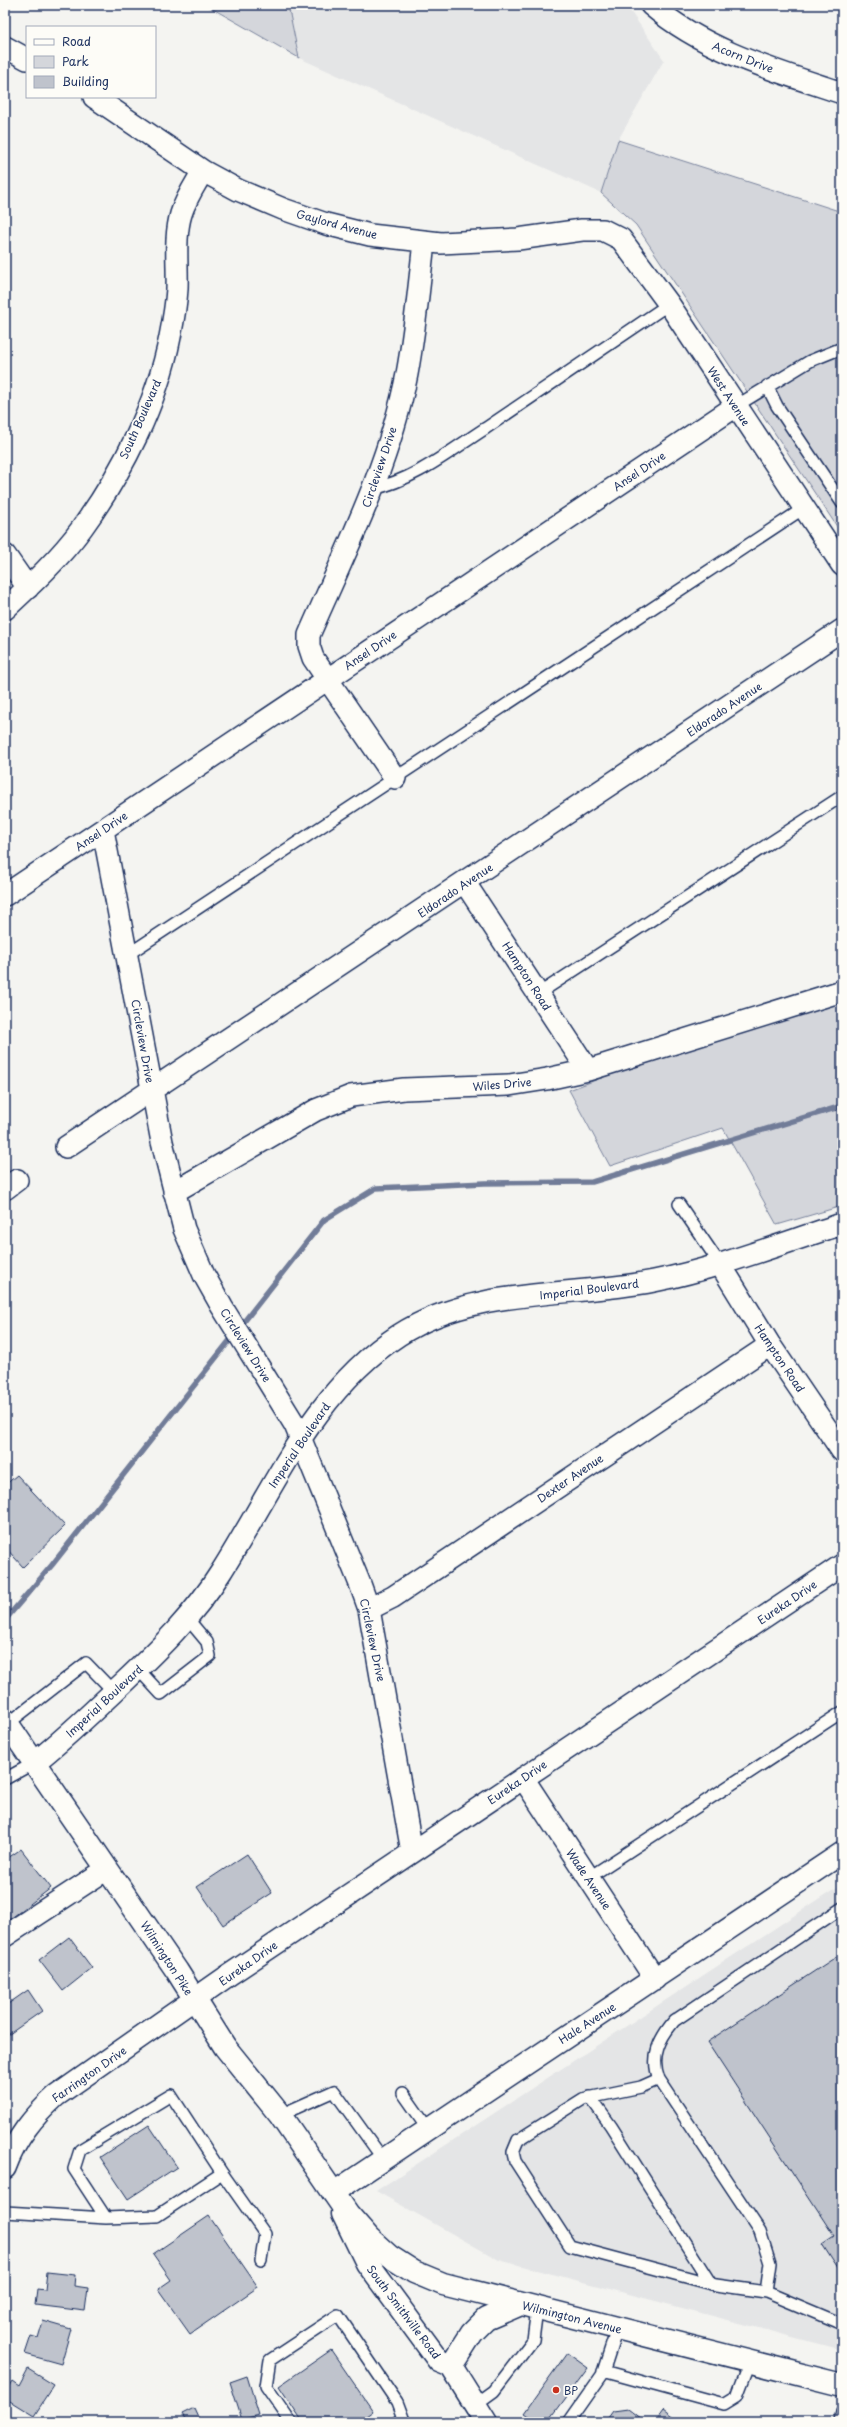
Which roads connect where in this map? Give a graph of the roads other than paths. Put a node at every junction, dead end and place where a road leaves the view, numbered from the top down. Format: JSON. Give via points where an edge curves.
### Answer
{"nodes":[{"id":1,"x":651,"y":5,"type":"edge"},
{"id":2,"x":5,"y":47,"type":"edge"},
{"id":3,"x":26,"y":58,"type":"edge"},
{"id":4,"x":842,"y":93,"type":"edge"},
{"id":5,"x":95,"y":98,"type":"edge"},
{"id":6,"x":203,"y":171,"type":"junction"},
{"id":7,"x":610,"y":232,"type":"joint"},
{"id":8,"x":424,"y":242,"type":"junction"},
{"id":9,"x":669,"y":304,"type":"junction"},
{"id":10,"x":842,"y":348,"type":"edge"},
{"id":11,"x":767,"y":386,"type":"junction"},
{"id":12,"x":736,"y":406,"type":"junction"},
{"id":13,"x":372,"y":489,"type":"junction"},
{"id":14,"x":842,"y":503,"type":"edge"},
{"id":15,"x":804,"y":508,"type":"junction"},
{"id":16,"x":5,"y":554,"type":"edge"},
{"id":17,"x":842,"y":564,"type":"edge"},
{"id":18,"x":28,"y":588,"type":"junction"},
{"id":19,"x":5,"y":609,"type":"edge"},
{"id":20,"x":842,"y":630,"type":"edge"},
{"id":21,"x":328,"y":678,"type":"junction"},
{"id":22,"x":395,"y":778,"type":"junction"},
{"id":23,"x":842,"y":796,"type":"edge"},
{"id":24,"x":103,"y":830,"type":"junction"},
{"id":25,"x":465,"y":883,"type":"junction"},
{"id":26,"x":5,"y":895,"type":"edge"},
{"id":27,"x":127,"y":955,"type":"junction"},
{"id":28,"x":842,"y":990,"type":"edge"},
{"id":29,"x":538,"y":994,"type":"junction"},
{"id":30,"x":588,"y":1070,"type":"junction"},
{"id":31,"x":152,"y":1090,"type":"junction"},
{"id":32,"x":66,"y":1147,"type":"dead end"},
{"id":33,"x":174,"y":1192,"type":"junction"},
{"id":34,"x":679,"y":1204,"type":"dead end"},
{"id":35,"x":842,"y":1224,"type":"edge"},
{"id":36,"x":720,"y":1264,"type":"junction"},
{"id":37,"x":770,"y":1345,"type":"junction"},
{"id":38,"x":300,"y":1440,"type":"junction"},
{"id":39,"x":842,"y":1451,"type":"edge"},
{"id":40,"x":842,"y":1565,"type":"edge"},
{"id":41,"x":369,"y":1609,"type":"junction"},
{"id":42,"x":187,"y":1618,"type":"junction"},
{"id":43,"x":138,"y":1669,"type":"junction"},
{"id":44,"x":114,"y":1692,"type":"junction"},
{"id":45,"x":842,"y":1712,"type":"edge"},
{"id":46,"x":6,"y":1724,"type":"edge"},
{"id":47,"x":34,"y":1763,"type":"junction"},
{"id":48,"x":523,"y":1778,"type":"junction"},
{"id":49,"x":5,"y":1779,"type":"edge"},
{"id":50,"x":412,"y":1852,"type":"junction"},
{"id":51,"x":842,"y":1853,"type":"edge"},
{"id":52,"x":107,"y":1869,"type":"junction"},
{"id":53,"x":588,"y":1878,"type":"junction"},
{"id":54,"x":842,"y":1908,"type":"edge"},
{"id":55,"x":5,"y":1936,"type":"edge"},
{"id":56,"x":655,"y":1979,"type":"junction"},
{"id":57,"x":194,"y":2001,"type":"junction"},
{"id":58,"x":659,"y":2079,"type":"junction"},
{"id":59,"x":402,"y":2093,"type":"dead end"},
{"id":60,"x":590,"y":2097,"type":"junction"},
{"id":61,"x":280,"y":2115,"type":"junction"},
{"id":62,"x":429,"y":2130,"type":"junction"},
{"id":63,"x":383,"y":2160,"type":"junction"},
{"id":64,"x":5,"y":2168,"type":"edge"},
{"id":65,"x":222,"y":2173,"type":"junction"},
{"id":66,"x":333,"y":2193,"type":"junction"},
{"id":67,"x":5,"y":2212,"type":"edge"},
{"id":68,"x":106,"y":2218,"type":"junction"},
{"id":69,"x":261,"y":2260,"type":"dead end"},
{"id":70,"x":711,"y":2284,"type":"junction"},
{"id":71,"x":766,"y":2292,"type":"junction"},
{"id":72,"x":529,"y":2306,"type":"junction"},
{"id":73,"x":842,"y":2324,"type":"edge"},
{"id":74,"x":617,"y":2329,"type":"junction"},
{"id":75,"x":750,"y":2362,"type":"junction"},
{"id":76,"x":451,"y":2366,"type":"junction"},
{"id":77,"x":603,"y":2371,"type":"junction"},
{"id":78,"x":842,"y":2385,"type":"edge"},
{"id":79,"x":842,"y":2412,"type":"edge"},
{"id":80,"x":481,"y":2413,"type":"edge"},
{"id":81,"x":291,"y":2422,"type":"edge"},
{"id":82,"x":397,"y":2422,"type":"edge"},
{"id":83,"x":569,"y":2422,"type":"edge"},
{"id":84,"x":840,"y":2422,"type":"edge"}],
"edges":[{"from":1,"to":4,"type":"street","name":"Acorn Drive","via":[[688,32],[724,51]]},
{"from":2,"to":3,"type":"street"},
{"from":5,"to":6,"type":"street","name":"Gaylord Avenue"},
{"from":6,"to":8,"type":"street","name":"Gaylord Avenue","via":[[276,206],[326,224],[370,235]]},
{"from":6,"to":18,"type":"street","name":"South Boulevard","via":[[181,215],[177,291],[170,338],[157,385],[105,495],[81,529]]},
{"from":7,"to":8,"type":"street","name":"Gaylord Avenue","via":[[582,230],[518,239]]},
{"from":7,"to":9,"type":"street","name":"West Avenue","via":[[632,250]]},
{"from":8,"to":13,"type":"street","name":"Circleview Drive","via":[[407,375]]},
{"from":9,"to":12,"type":"street","name":"West Avenue"},
{"from":9,"to":13,"type":"lane","via":[[421,470],[394,484]]},
{"from":10,"to":11,"type":"lane","via":[[810,361]]},
{"from":11,"to":12,"type":"lane"},
{"from":11,"to":14,"type":"lane","via":[[777,406]]},
{"from":12,"to":15,"type":"street","name":"West Avenue"},
{"from":12,"to":21,"type":"street","name":"Ansel Drive"},
{"from":13,"to":21,"type":"street","name":"Circleview Drive","via":[[309,635],[313,658]]},
{"from":15,"to":17,"type":"street","name":"West Avenue"},
{"from":15,"to":22,"type":"lane"},
{"from":16,"to":18,"type":"street"},
{"from":18,"to":19,"type":"street","name":"South Boulevard"},
{"from":20,"to":25,"type":"street","name":"Eldorado Avenue"},
{"from":21,"to":22,"type":"street"},
{"from":21,"to":24,"type":"street","name":"Ansel Drive"},
{"from":22,"to":27,"type":"lane"},
{"from":23,"to":29,"type":"lane"},
{"from":24,"to":26,"type":"street","name":"Ansel Drive"},
{"from":24,"to":27,"type":"street","name":"Circleview Drive"},
{"from":25,"to":29,"type":"street","name":"Hampton Road"},
{"from":25,"to":31,"type":"street","name":"Eldorado Avenue"},
{"from":27,"to":31,"type":"street","name":"Circleview Drive"},
{"from":28,"to":30,"type":"street","name":"Wiles Drive"},
{"from":29,"to":30,"type":"street","name":"Hampton Road"},
{"from":30,"to":33,"type":"street","name":"Wiles Drive","via":[[509,1085],[404,1089],[351,1096],[316,1110]]},
{"from":31,"to":32,"type":"street","name":"Eldorado Avenue"},
{"from":31,"to":33,"type":"street","name":"Circleview Drive"},
{"from":33,"to":38,"type":"street","name":"Circleview Drive","via":[[190,1245],[222,1307],[295,1425]]},
{"from":34,"to":36,"type":"lane"},
{"from":35,"to":36,"type":"street","name":"Imperial Boulevard"},
{"from":36,"to":37,"type":"street","name":"Hampton Road"},
{"from":36,"to":38,"type":"street","name":"Imperial Boulevard","via":[[654,1281],[492,1300],[458,1307],[429,1319],[400,1335],[369,1358],[320,1411]]},
{"from":37,"to":39,"type":"street","name":"Hampton Road"},
{"from":37,"to":41,"type":"street","name":"Dexter Avenue","via":[[393,1597]]},
{"from":38,"to":41,"type":"street","name":"Circleview Drive","via":[[326,1498]]},
{"from":38,"to":42,"type":"street","name":"Imperial Boulevard","via":[[221,1573]]},
{"from":40,"to":48,"type":"street","name":"Eureka Drive"},
{"from":41,"to":50,"type":"street","name":"Circleview Drive"},
{"from":42,"to":43,"type":"street","name":"Imperial Boulevard"},
{"from":42,"to":43,"type":"lane","via":[[207,1642],[210,1656],[161,1694]]},
{"from":43,"to":44,"type":"street","name":"Imperial Boulevard"},
{"from":44,"to":46,"type":"lane","via":[[86,1663]]},
{"from":44,"to":47,"type":"street","name":"Imperial Boulevard","via":[[92,1715]]},
{"from":45,"to":53,"type":"lane"},
{"from":46,"to":47,"type":"main road","name":"Wilmington Pike"},
{"from":47,"to":49,"type":"lane"},
{"from":47,"to":52,"type":"main road","name":"Wilmington Pike"},
{"from":48,"to":50,"type":"street","name":"Eureka Drive"},
{"from":48,"to":53,"type":"street","name":"Wade Avenue"},
{"from":50,"to":57,"type":"street","name":"Eureka Drive"},
{"from":51,"to":56,"type":"street","name":"Hale Avenue"},
{"from":52,"to":55,"type":"street"},
{"from":52,"to":57,"type":"main road","name":"Wilmington Pike","via":[[178,1971]]},
{"from":53,"to":56,"type":"street","name":"Wade Avenue"},
{"from":54,"to":58,"type":"lane","via":[[674,2021],[663,2034],[657,2047],[655,2060]]},
{"from":56,"to":62,"type":"street","name":"Hale Avenue"},
{"from":57,"to":61,"type":"main road","name":"Wilmington Pike","via":[[225,2047]]},
{"from":57,"to":64,"type":"street","name":"Farrington Drive","via":[[56,2096],[21,2134]]},
{"from":58,"to":60,"type":"lane","via":[[641,2087]]},
{"from":58,"to":71,"type":"lane","via":[[760,2231],[770,2263]]},
{"from":59,"to":62,"type":"lane"},
{"from":60,"to":70,"type":"lane"},
{"from":60,"to":70,"type":"lane","via":[[518,2140],[513,2152],[515,2161],[544,2207],[570,2246]]},
{"from":61,"to":63,"type":"lane","via":[[334,2091]]},
{"from":61,"to":66,"type":"main road","name":"Wilmington Pike"},
{"from":62,"to":63,"type":"street","name":"Hale Avenue"},
{"from":63,"to":66,"type":"street","name":"Hale Avenue"},
{"from":65,"to":68,"type":"lane","via":[[157,2216]]},
{"from":65,"to":68,"type":"lane","via":[[171,2095],[80,2150],[74,2169]]},
{"from":65,"to":69,"type":"lane","via":[[265,2234]]},
{"from":66,"to":72,"type":"main road","name":"Wilmington Avenue","via":[[369,2238],[389,2256],[414,2272],[443,2284]]},
{"from":66,"to":76,"type":"main road","name":"South Smithville Road","via":[[368,2262],[439,2361]]},
{"from":67,"to":68,"type":"lane"},
{"from":70,"to":71,"type":"lane"},
{"from":71,"to":73,"type":"lane"},
{"from":72,"to":74,"type":"main road","name":"Wilmington Avenue"},
{"from":72,"to":76,"type":"main road","via":[[486,2319],[472,2333]]},
{"from":72,"to":80,"type":"lane","via":[[533,2340],[494,2391]]},
{"from":74,"to":75,"type":"main road","name":"Wilmington Avenue"},
{"from":74,"to":77,"type":"lane"},
{"from":75,"to":77,"type":"lane","via":[[737,2396],[724,2404]]},
{"from":75,"to":78,"type":"main road","name":"Wilmington Avenue"},
{"from":76,"to":80,"type":"main road","name":"South Smithville Road"},
{"from":77,"to":83,"type":"lane"},
{"from":79,"to":84,"type":"lane"},
{"from":81,"to":82,"type":"lane","via":[[266,2386],[270,2360],[338,2315],[398,2402],[403,2418]]}]}
